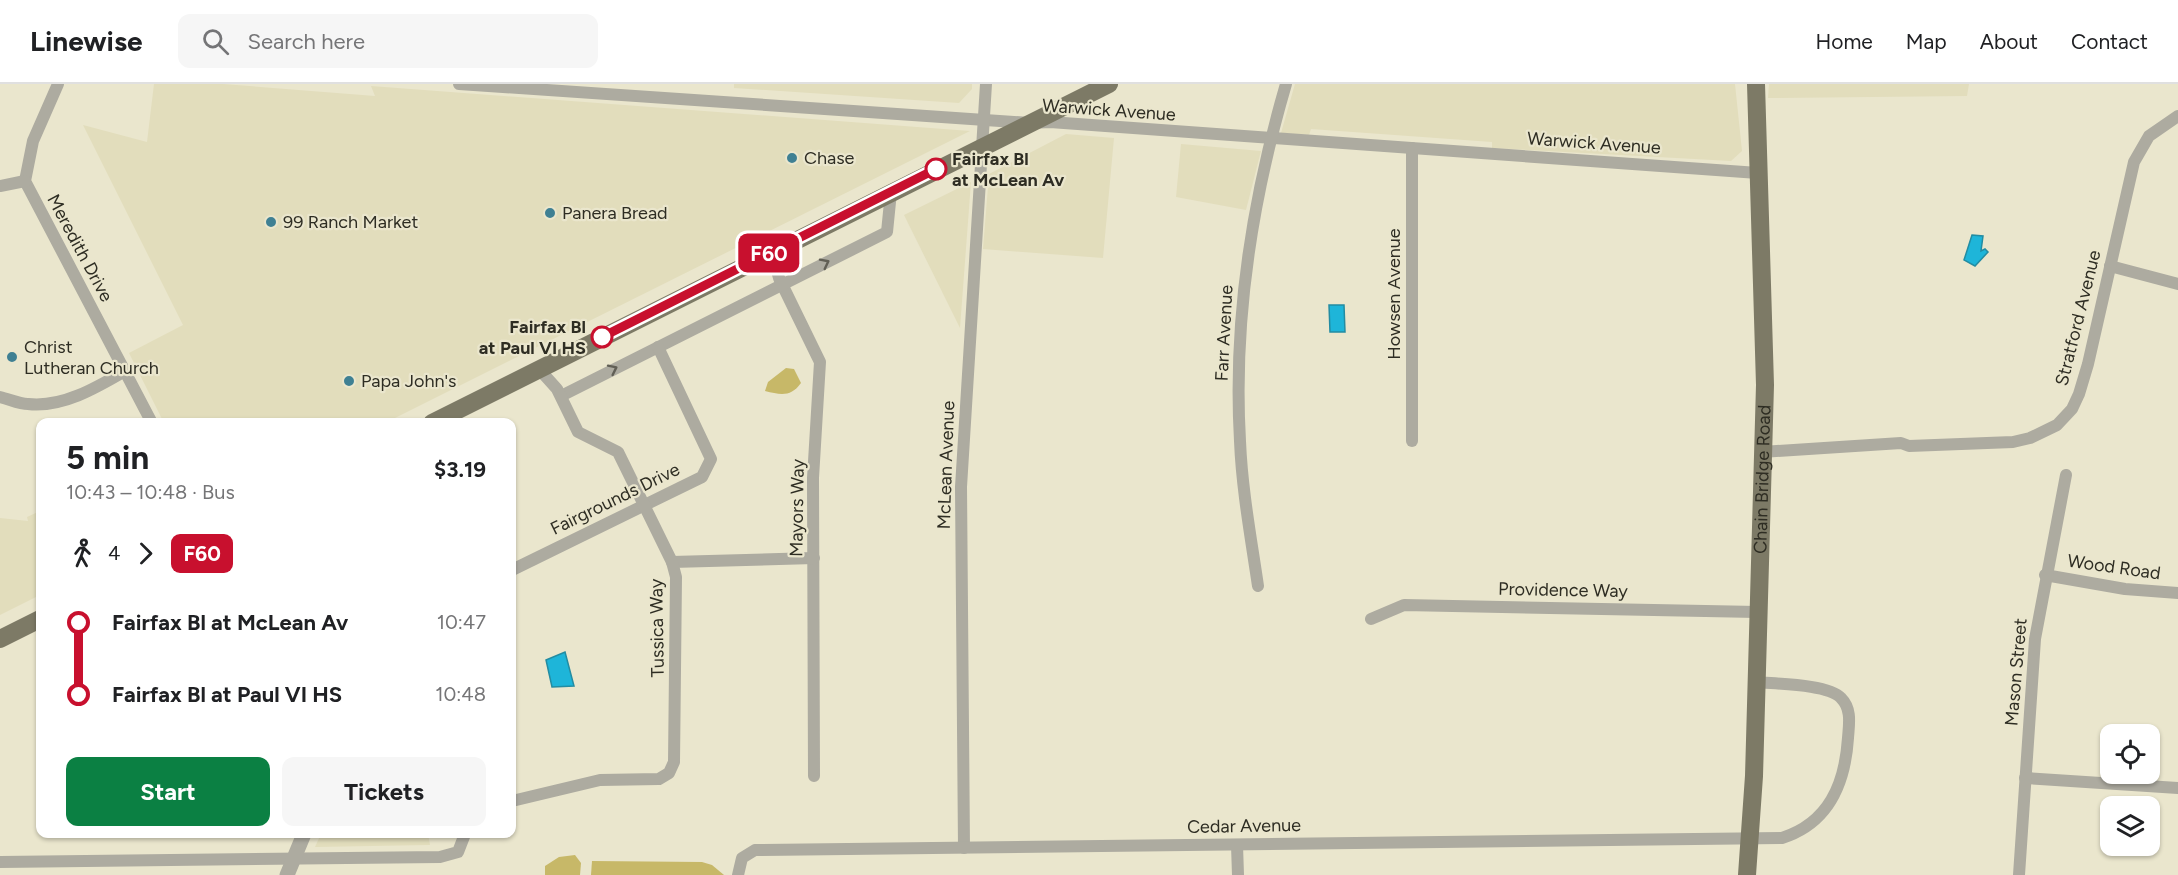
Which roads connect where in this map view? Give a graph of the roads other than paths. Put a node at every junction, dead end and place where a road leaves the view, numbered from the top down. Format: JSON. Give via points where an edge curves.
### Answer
{"nodes":[{"id":1,"x":58,"y":84,"type":"edge"},
{"id":2,"x":459,"y":84,"type":"edge"},
{"id":3,"x":987,"y":84,"type":"edge"},
{"id":4,"x":1109,"y":84,"type":"edge"},
{"id":5,"x":1286,"y":84,"type":"edge"},
{"id":6,"x":1756,"y":84,"type":"edge"},
{"id":7,"x":604,"y":89,"type":"edge"},
{"id":8,"x":2178,"y":116,"type":"edge"},
{"id":9,"x":984,"y":119,"type":"junction"},
{"id":10,"x":1030,"y":123,"type":"junction"},
{"id":11,"x":1269,"y":139,"type":"junction"},
{"id":12,"x":983,"y":146,"type":"junction"},
{"id":13,"x":1412,"y":148,"type":"junction"},
{"id":14,"x":1758,"y":173,"type":"junction"},
{"id":15,"x":25,"y":181,"type":"junction"},
{"id":16,"x":0,"y":186,"type":"edge"},
{"id":17,"x":891,"y":192,"type":"junction"},
{"id":18,"x":772,"y":252,"type":"junction"},
{"id":19,"x":2110,"y":266,"type":"junction"},
{"id":20,"x":2178,"y":284,"type":"edge"},
{"id":21,"x":782,"y":285,"type":"junction"},
{"id":22,"x":658,"y":347,"type":"junction"},
{"id":23,"x":539,"y":369,"type":"junction"},
{"id":24,"x":125,"y":371,"type":"junction"},
{"id":25,"x":561,"y":396,"type":"junction"},
{"id":26,"x":0,"y":397,"type":"edge"},
{"id":27,"x":149,"y":418,"type":"edge"},
{"id":28,"x":442,"y":418,"type":"edge"},
{"id":29,"x":1412,"y":441,"type":"dead end"},
{"id":30,"x":1762,"y":452,"type":"junction"},
{"id":31,"x":2066,"y":475,"type":"dead end"},
{"id":32,"x":643,"y":505,"type":"junction"},
{"id":33,"x":814,"y":558,"type":"junction"},
{"id":34,"x":672,"y":562,"type":"junction"},
{"id":35,"x":516,"y":568,"type":"edge"},
{"id":36,"x":2045,"y":575,"type":"junction"},
{"id":37,"x":1258,"y":586,"type":"dead end"},
{"id":38,"x":2178,"y":593,"type":"edge"},
{"id":39,"x":1757,"y":612,"type":"junction"},
{"id":40,"x":1371,"y":619,"type":"dead end"},
{"id":41,"x":36,"y":621,"type":"edge"},
{"id":42,"x":0,"y":639,"type":"edge"},
{"id":43,"x":1756,"y":682,"type":"junction"},
{"id":44,"x":814,"y":776,"type":"dead end"},
{"id":45,"x":2025,"y":778,"type":"junction"},
{"id":46,"x":2178,"y":789,"type":"edge"},
{"id":47,"x":516,"y":800,"type":"edge"},
{"id":48,"x":302,"y":838,"type":"edge"},
{"id":49,"x":463,"y":838,"type":"edge"},
{"id":50,"x":1750,"y":838,"type":"junction"},
{"id":51,"x":1237,"y":845,"type":"junction"},
{"id":52,"x":964,"y":848,"type":"junction"},
{"id":53,"x":294,"y":860,"type":"junction"},
{"id":54,"x":0,"y":862,"type":"edge"},
{"id":55,"x":287,"y":875,"type":"edge"},
{"id":56,"x":738,"y":875,"type":"edge"},
{"id":57,"x":1238,"y":875,"type":"edge"},
{"id":58,"x":1747,"y":875,"type":"edge"},
{"id":59,"x":2019,"y":875,"type":"edge"}],
"edges":[{"from":1,"to":15,"type":"street","name":"Meredith Drive","via":[[33,141]]},
{"from":2,"to":7,"type":"street","name":"Warwick Avenue"},
{"from":3,"to":9,"type":"street","name":"McLean Avenue"},
{"from":4,"to":10,"type":"main road"},
{"from":5,"to":11,"type":"street","name":"Farr Avenue"},
{"from":6,"to":14,"type":"main road","name":"Chain Bridge Road"},
{"from":7,"to":9,"type":"street","name":"Warwick Avenue"},
{"from":8,"to":19,"type":"street","name":"Stratford Avenue","via":[[2157,128],[2139,149]]},
{"from":9,"to":10,"type":"street","name":"Warwick Avenue"},
{"from":9,"to":12,"type":"street","name":"McLean Avenue"},
{"from":10,"to":11,"type":"street","name":"Warwick Avenue"},
{"from":10,"to":12,"type":"main road"},
{"from":11,"to":13,"type":"street","name":"Warwick Avenue"},
{"from":11,"to":37,"type":"street","name":"Farr Avenue","via":[[1244,281],[1239,357],[1241,465]]},
{"from":12,"to":17,"type":"main road"},
{"from":12,"to":52,"type":"street","name":"McLean Avenue","via":[[961,487]]},
{"from":13,"to":14,"type":"street","name":"Warwick Avenue"},
{"from":13,"to":29,"type":"street","name":"Howsen Avenue"},
{"from":14,"to":30,"type":"main road","name":"Chain Bridge Road","via":[[1764,292]]},
{"from":15,"to":16,"type":"street"},
{"from":15,"to":24,"type":"street","name":"Meredith Drive"},
{"from":17,"to":18,"type":"main road"},
{"from":21,"to":17,"type":"street","one_way":true,"via":[[886,232]]},
{"from":18,"to":21,"type":"street","name":"Mayors Way"},
{"from":18,"to":23,"type":"main road"},
{"from":19,"to":20,"type":"street"},
{"from":19,"to":30,"type":"street","name":"Stratford Avenue","via":[[2079,394],[2067,416],[2048,430],[2013,442],[1909,446],[1901,443]]},
{"from":21,"to":22,"type":"street"},
{"from":21,"to":33,"type":"street","name":"Mayors Way","via":[[820,362],[813,478]]},
{"from":25,"to":22,"type":"street","one_way":true},
{"from":22,"to":32,"type":"street","name":"Fairgrounds Drive","via":[[711,459],[702,477]]},
{"from":23,"to":25,"type":"street","name":"Tussica Way"},
{"from":23,"to":28,"type":"main road"},
{"from":24,"to":26,"type":"street","via":[[94,389],[59,402],[28,405]]},
{"from":24,"to":27,"type":"street","name":"Meredith Drive"},
{"from":25,"to":32,"type":"street","name":"Tussica Way","via":[[578,432],[618,452]]},
{"from":30,"to":39,"type":"main road","name":"Chain Bridge Road"},
{"from":31,"to":36,"type":"street","name":"Mason Street"},
{"from":32,"to":34,"type":"street","name":"Tussica Way"},
{"from":32,"to":35,"type":"street","name":"Fairgrounds Drive"},
{"from":33,"to":34,"type":"street"},
{"from":33,"to":44,"type":"street","name":"Mayors Way"},
{"from":34,"to":47,"type":"street","name":"Tussica Way","via":[[676,577],[676,693],[674,762],[669,773],[659,779],[600,780]]},
{"from":36,"to":38,"type":"street","name":"Wood Road","via":[[2125,589]]},
{"from":36,"to":45,"type":"street","name":"Mason Street","via":[[2035,639]]},
{"from":39,"to":40,"type":"street","name":"Providence Way","via":[[1404,605]]},
{"from":39,"to":43,"type":"main road","name":"Chain Bridge Road"},
{"from":41,"to":42,"type":"main road"},
{"from":43,"to":50,"type":"main road","name":"Chain Bridge Road"},
{"from":43,"to":50,"type":"street","name":"Cedar Avenue","via":[[1834,693],[1847,706],[1849,722],[1843,777],[1809,827],[1782,838]]},
{"from":45,"to":46,"type":"street"},
{"from":45,"to":59,"type":"street","name":"Mason Street"},
{"from":48,"to":53,"type":"street"},
{"from":49,"to":53,"type":"street","via":[[458,852],[440,858]]},
{"from":50,"to":51,"type":"street","name":"Cedar Avenue"},
{"from":50,"to":58,"type":"main road","name":"Chain Bridge Road"},
{"from":51,"to":52,"type":"street","name":"Cedar Avenue"},
{"from":51,"to":57,"type":"street"},
{"from":52,"to":56,"type":"street","name":"Cedar Avenue","via":[[755,850],[742,858]]},
{"from":53,"to":54,"type":"street"},
{"from":53,"to":55,"type":"street"}]}
